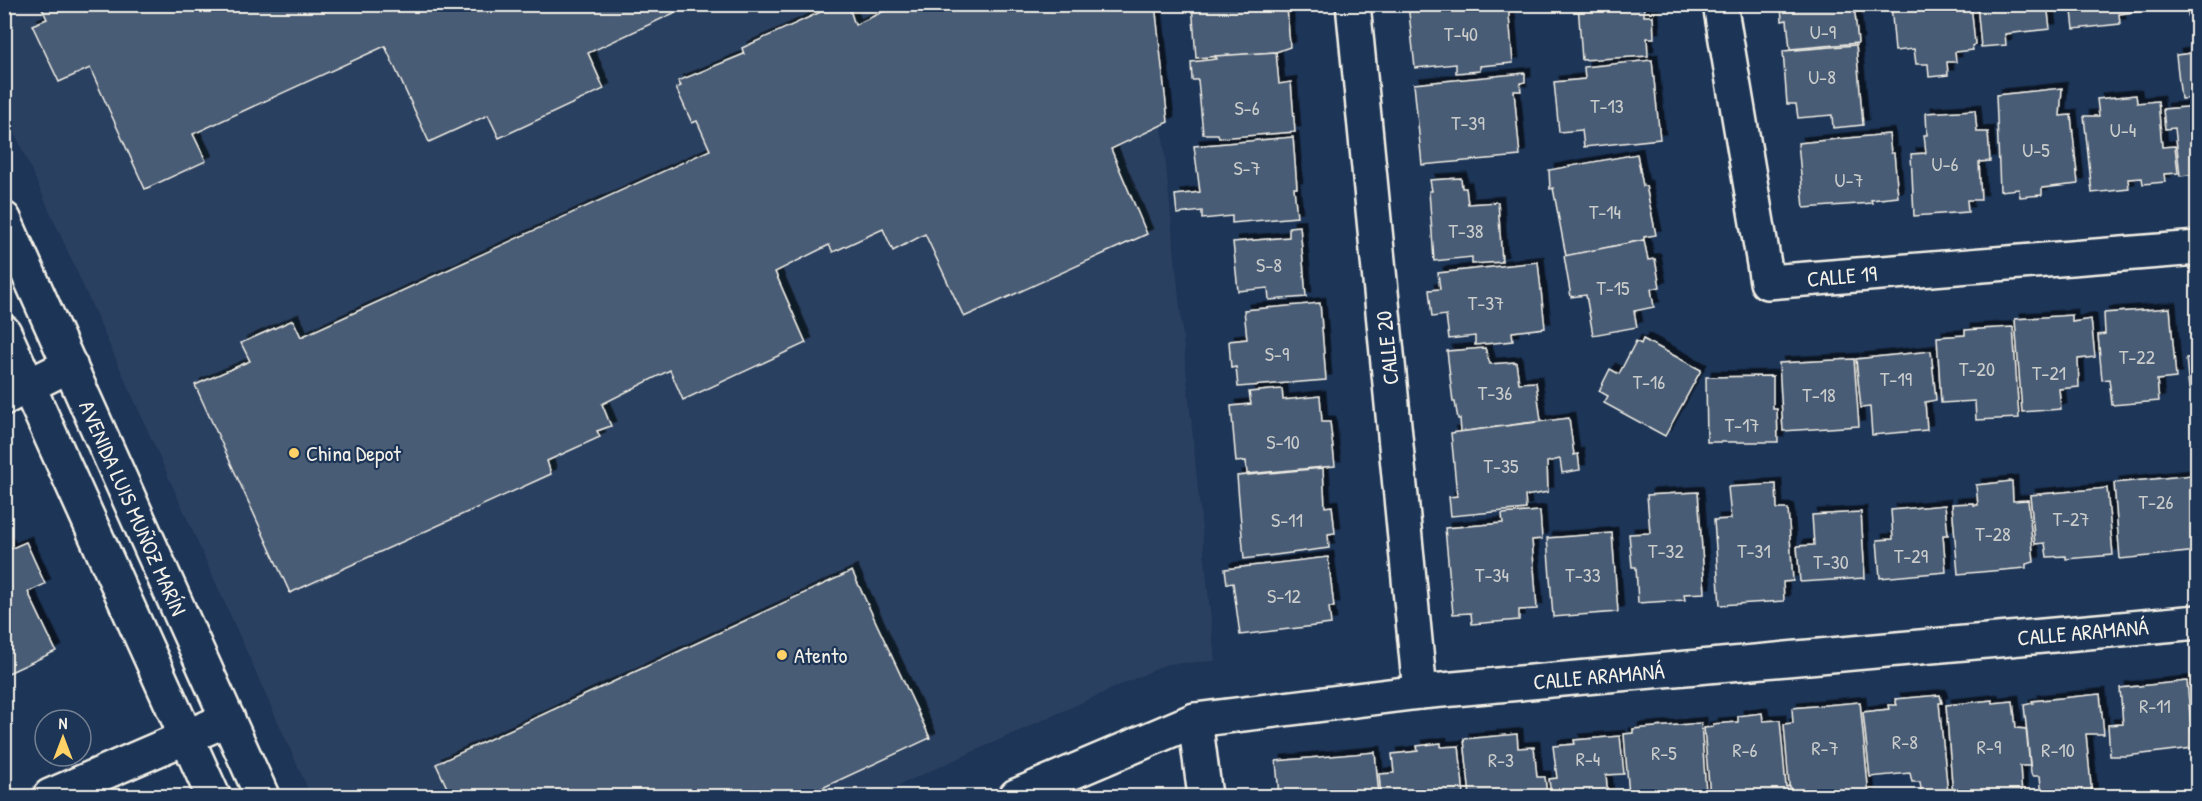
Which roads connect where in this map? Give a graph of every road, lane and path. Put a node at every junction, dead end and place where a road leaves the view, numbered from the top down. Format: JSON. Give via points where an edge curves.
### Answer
{"nodes":[{"id":1,"x":1353,"y":4,"type":"edge"},
{"id":2,"x":1720,"y":4,"type":"edge"},
{"id":3,"x":4,"y":219,"type":"edge"},
{"id":4,"x":2198,"y":248,"type":"edge"},
{"id":5,"x":4,"y":332,"type":"edge"},
{"id":6,"x":70,"y":365,"type":"junction"},
{"id":7,"x":17,"y":392,"type":"edge"},
{"id":8,"x":2198,"y":622,"type":"edge"},
{"id":9,"x":1420,"y":692,"type":"junction"},
{"id":10,"x":228,"y":719,"type":"junction"},
{"id":11,"x":1195,"y":720,"type":"junction"},
{"id":12,"x":186,"y":738,"type":"junction"},
{"id":13,"x":50,"y":796,"type":"edge"},
{"id":14,"x":213,"y":796,"type":"edge"},
{"id":15,"x":262,"y":796,"type":"edge"},
{"id":16,"x":1016,"y":796,"type":"edge"},
{"id":17,"x":1205,"y":796,"type":"edge"}],
"edges":[{"from":1,"to":9,"type":"street","name":"CALLE 20"},
{"from":2,"to":4,"type":"street","name":"CALLE 19","via":[[1767,282]]},
{"from":3,"to":6,"type":"street","name":"AVENIDA LUIS MUÑOZ MARÍN"},
{"from":5,"to":7,"type":"street","name":"AVENIDA LUIS MUÑOZ MARÍN"},
{"from":6,"to":7,"type":"street"},
{"from":6,"to":10,"type":"street","name":"AVENIDA LUIS MUÑOZ MARÍN"},
{"from":7,"to":12,"type":"street","name":"AVENIDA LUIS MUÑOZ MARÍN"},
{"from":8,"to":9,"type":"street","name":"CALLE ARAMANÁ"},
{"from":9,"to":11,"type":"street","name":"CALLE ARAMANÁ"},
{"from":10,"to":12,"type":"street"},
{"from":10,"to":15,"type":"street","name":"AVENIDA LUIS MUÑOZ MARÍN"},
{"from":11,"to":16,"type":"street","name":"CALLE ARAMANÁ"},
{"from":11,"to":17,"type":"street"},
{"from":12,"to":13,"type":"street"},
{"from":12,"to":14,"type":"street","name":"AVENIDA LUIS MUÑOZ MARÍN"}]}
